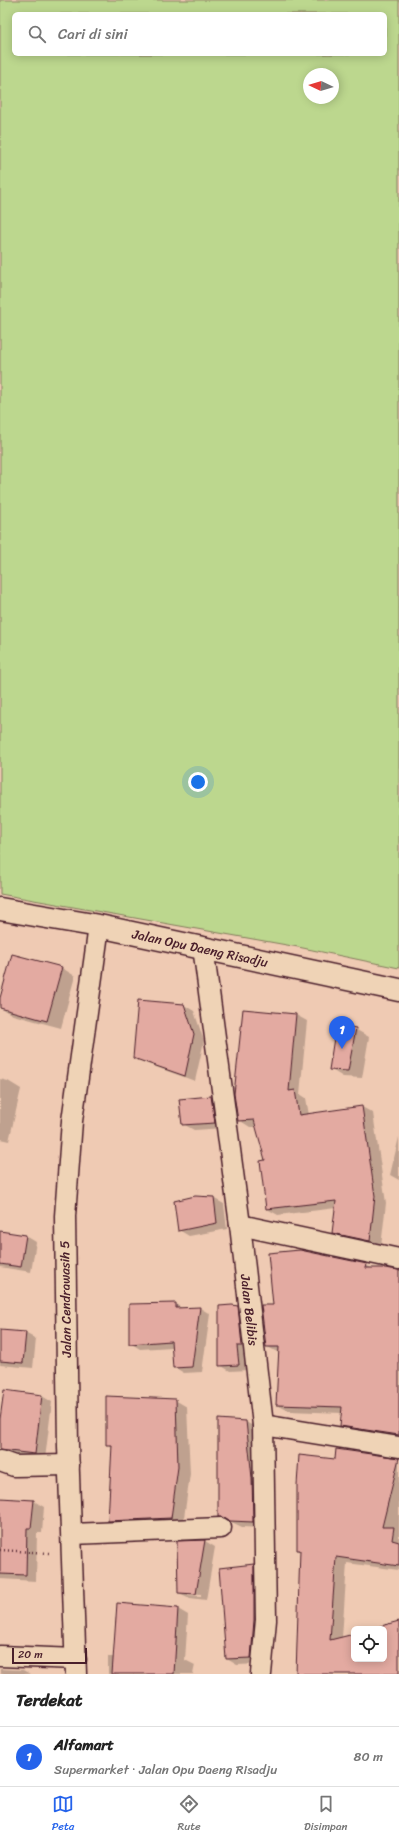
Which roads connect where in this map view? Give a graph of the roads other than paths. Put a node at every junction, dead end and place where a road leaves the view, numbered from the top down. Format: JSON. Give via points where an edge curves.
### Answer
{"nodes":[{"id":1,"x":0,"y":909,"type":"edge"},
{"id":2,"x":99,"y":926,"type":"junction"},
{"id":3,"x":203,"y":947,"type":"junction"},
{"id":4,"x":399,"y":990,"type":"edge"},
{"id":5,"x":240,"y":1225,"type":"junction"},
{"id":6,"x":399,"y":1260,"type":"edge"},
{"id":7,"x":263,"y":1425,"type":"junction"},
{"id":8,"x":399,"y":1447,"type":"edge"},
{"id":9,"x":0,"y":1461,"type":"edge"},
{"id":10,"x":69,"y":1465,"type":"junction"},
{"id":11,"x":221,"y":1528,"type":"dead end"},
{"id":12,"x":72,"y":1534,"type":"junction"},
{"id":13,"x":0,"y":1656,"type":"edge"},
{"id":14,"x":76,"y":1666,"type":"edge"},
{"id":15,"x":261,"y":1674,"type":"edge"}],
"edges":[{"from":1,"to":2,"type":"main road","name":"Jalan Opu Daeng Risadju"},
{"from":2,"to":3,"type":"main road","name":"Jalan Opu Daeng Risadju"},
{"from":2,"to":10,"type":"street","name":"Jalan Cendrawasih 5","via":[[72,1120],[64,1216]]},
{"from":3,"to":4,"type":"main road","name":"Jalan Opu Daeng Risadju"},
{"from":3,"to":5,"type":"street","name":"Jalan Belibis"},
{"from":5,"to":6,"type":"street"},
{"from":5,"to":7,"type":"street","name":"Jalan Belibis"},
{"from":7,"to":8,"type":"street"},
{"from":7,"to":15,"type":"street","name":"Jalan Belibis","via":[[266,1620]]},
{"from":9,"to":10,"type":"street","via":[[14,1466]]},
{"from":10,"to":12,"type":"street","name":"Jalan Cendrawasih 5"},
{"from":11,"to":12,"type":"street"},
{"from":12,"to":14,"type":"street","name":"Jalan Cendrawasih 5"},
{"from":13,"to":14,"type":"street"}]}
